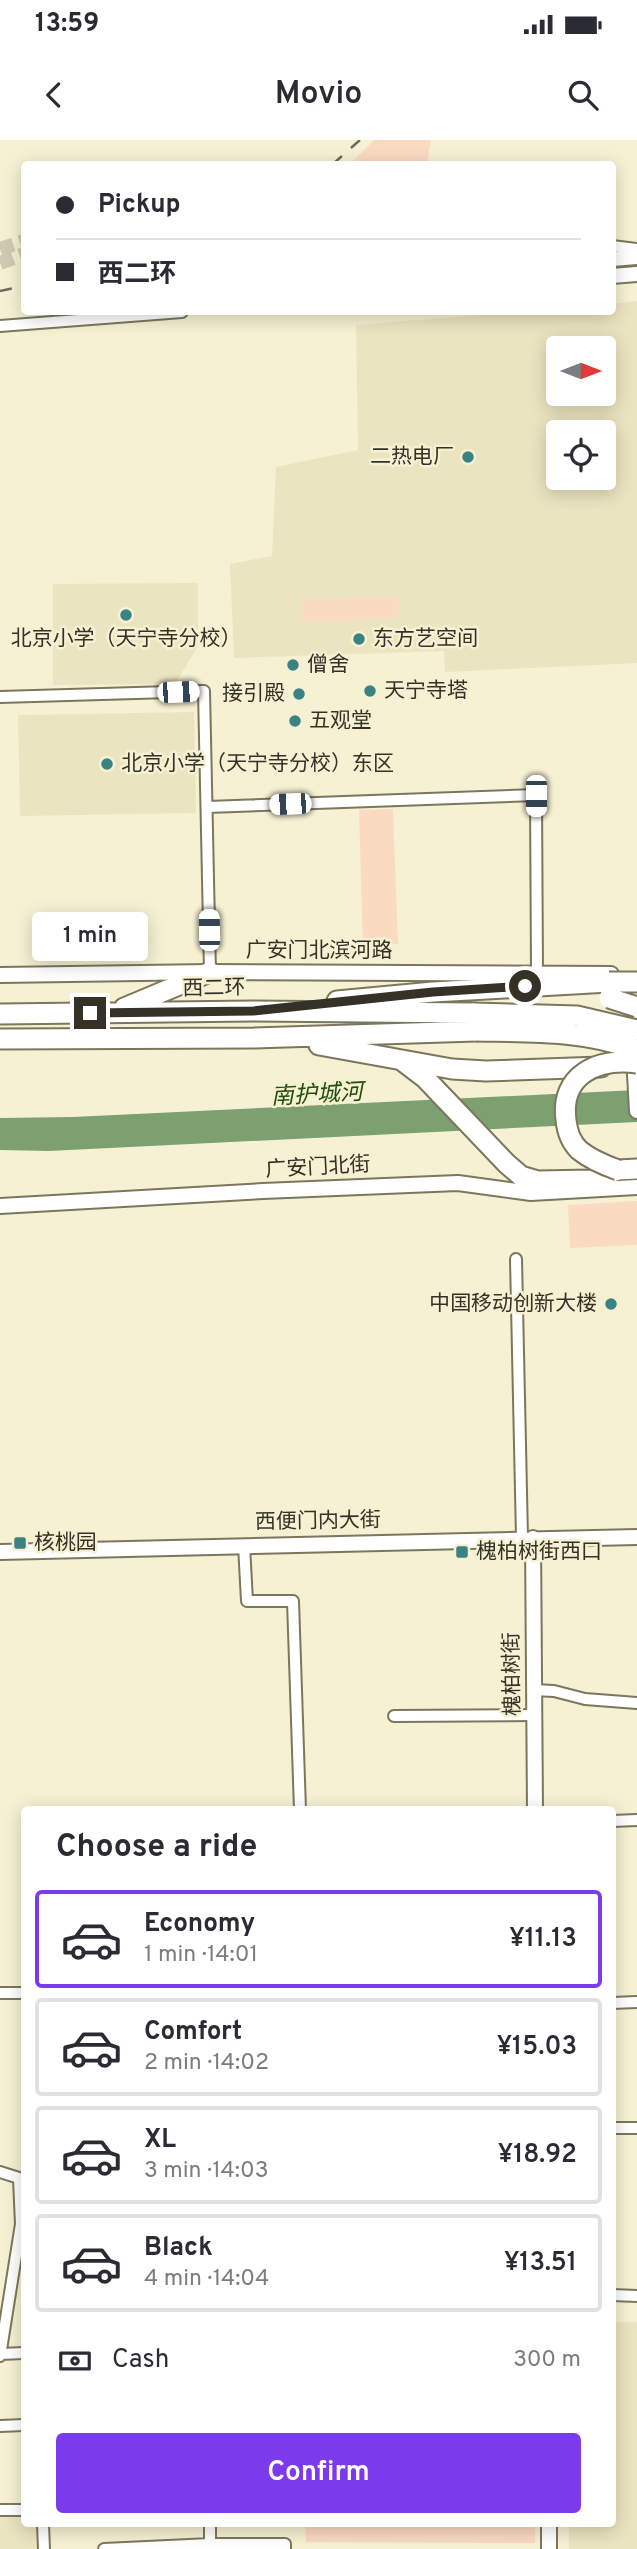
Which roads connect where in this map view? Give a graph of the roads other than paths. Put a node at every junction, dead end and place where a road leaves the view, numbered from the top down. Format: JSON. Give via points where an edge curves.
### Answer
{"nodes":[{"id":1,"x":616,"y":246,"type":"edge"},
{"id":2,"x":637,"y":249,"type":"edge"},
{"id":3,"x":637,"y":257,"type":"edge"},
{"id":4,"x":616,"y":259,"type":"edge"},
{"id":5,"x":637,"y":274,"type":"edge"},
{"id":6,"x":616,"y":276,"type":"edge"},
{"id":7,"x":142,"y":315,"type":"edge"},
{"id":8,"x":0,"y":326,"type":"edge"},
{"id":9,"x":0,"y":697,"type":"edge"},
{"id":10,"x":208,"y":807,"type":"junction"},
{"id":11,"x":210,"y":972,"type":"junction"},
{"id":12,"x":0,"y":975,"type":"edge"},
{"id":13,"x":634,"y":976,"type":"edge"},
{"id":14,"x":542,"y":979,"type":"junction"},
{"id":15,"x":609,"y":990,"type":"junction"},
{"id":16,"x":637,"y":1007,"type":"edge"},
{"id":17,"x":253,"y":1011,"type":"junction"},
{"id":18,"x":113,"y":1012,"type":"junction"},
{"id":19,"x":0,"y":1014,"type":"edge"},
{"id":20,"x":475,"y":1022,"type":"junction"},
{"id":21,"x":637,"y":1030,"type":"edge"},
{"id":22,"x":254,"y":1038,"type":"junction"},
{"id":23,"x":0,"y":1039,"type":"edge"},
{"id":24,"x":637,"y":1050,"type":"edge"},
{"id":25,"x":400,"y":1059,"type":"junction"},
{"id":26,"x":631,"y":1068,"type":"edge"},
{"id":27,"x":637,"y":1111,"type":"edge"},
{"id":28,"x":627,"y":1169,"type":"edge"},
{"id":29,"x":637,"y":1187,"type":"edge"},
{"id":30,"x":0,"y":1206,"type":"edge"},
{"id":31,"x":516,"y":1259,"type":"dead end"},
{"id":32,"x":637,"y":1537,"type":"edge"},
{"id":33,"x":527,"y":1538,"type":"junction"},
{"id":34,"x":244,"y":1545,"type":"junction"},
{"id":35,"x":0,"y":1552,"type":"edge"},
{"id":36,"x":533,"y":1690,"type":"junction"},
{"id":37,"x":637,"y":1703,"type":"edge"},
{"id":38,"x":534,"y":1715,"type":"junction"},
{"id":39,"x":394,"y":1716,"type":"dead end"},
{"id":40,"x":300,"y":1806,"type":"edge"},
{"id":41,"x":535,"y":1806,"type":"edge"},
{"id":42,"x":637,"y":1820,"type":"edge"},
{"id":43,"x":616,"y":1821,"type":"edge"},
{"id":44,"x":0,"y":1993,"type":"edge"},
{"id":45,"x":21,"y":1993,"type":"edge"},
{"id":46,"x":637,"y":2002,"type":"edge"},
{"id":47,"x":616,"y":2003,"type":"edge"},
{"id":48,"x":616,"y":2128,"type":"edge"},
{"id":49,"x":637,"y":2128,"type":"edge"},
{"id":50,"x":0,"y":2172,"type":"edge"},
{"id":51,"x":616,"y":2295,"type":"edge"},
{"id":52,"x":637,"y":2295,"type":"edge"},
{"id":53,"x":21,"y":2353,"type":"edge"},
{"id":54,"x":0,"y":2355,"type":"edge"},
{"id":55,"x":21,"y":2424,"type":"edge"},
{"id":56,"x":0,"y":2426,"type":"edge"},
{"id":57,"x":0,"y":2510,"type":"edge"},
{"id":58,"x":21,"y":2510,"type":"edge"},
{"id":59,"x":43,"y":2527,"type":"edge"},
{"id":60,"x":210,"y":2527,"type":"edge"},
{"id":61,"x":549,"y":2527,"type":"edge"},
{"id":62,"x":558,"y":2527,"type":"edge"},
{"id":63,"x":210,"y":2544,"type":"junction"},
{"id":64,"x":44,"y":2549,"type":"edge"},
{"id":65,"x":104,"y":2549,"type":"edge"},
{"id":66,"x":285,"y":2549,"type":"edge"},
{"id":67,"x":549,"y":2549,"type":"edge"},
{"id":68,"x":558,"y":2549,"type":"edge"}],
"edges":[{"from":1,"to":2,"type":"street"},
{"from":3,"to":4,"type":"street"},
{"from":5,"to":6,"type":"street"},
{"from":7,"to":8,"type":"street"},
{"from":9,"to":10,"type":"street","via":[[204,691]]},
{"from":10,"to":11,"type":"street"},
{"from":10,"to":14,"type":"street","via":[[536,796]]},
{"from":11,"to":12,"type":"street","name":"广安门北滨河路"},
{"from":11,"to":14,"type":"street","name":"广安门北滨河路"},
{"from":11,"to":18,"type":"highway"},
{"from":13,"to":14,"type":"street","name":"广安门北滨河路"},
{"from":13,"to":15,"type":"highway","bridge":true},
{"from":13,"to":26,"type":"street"},
{"from":14,"to":15,"type":"highway"},
{"from":14,"to":17,"type":"highway"},
{"from":15,"to":16,"type":"highway","bridge":true},
{"from":17,"to":18,"type":"highway","name":"西二环"},
{"from":17,"to":20,"type":"highway","name":"西二环"},
{"from":18,"to":19,"type":"highway","name":"西二环"},
{"from":20,"to":21,"type":"highway","name":"西二环","bridge":true,"via":[[577,1016]]},
{"from":20,"to":22,"type":"highway","name":"西二环"},
{"from":20,"to":24,"type":"highway","name":"西二环","bridge":true,"via":[[586,1037]]},
{"from":22,"to":23,"type":"highway","name":"西二环"},
{"from":22,"to":25,"type":"highway"},
{"from":25,"to":26,"type":"highway","via":[[486,1071]]},
{"from":25,"to":28,"type":"highway","via":[[425,1078],[521,1176],[538,1181],[592,1180]]},
{"from":26,"to":27,"type":"street"},
{"from":26,"to":28,"type":"highway","bridge":true,"via":[[613,1062],[587,1070],[573,1084],[566,1101],[571,1140],[590,1157]]},
{"from":29,"to":30,"type":"street","name":"广安门北街","via":[[531,1194],[458,1182]]},
{"from":31,"to":33,"type":"street"},
{"from":32,"to":33,"type":"street","name":"西便门内大街"},
{"from":33,"to":34,"type":"street","name":"西便门内大街"},
{"from":33,"to":36,"type":"street","name":"槐柏树街"},
{"from":34,"to":35,"type":"street","name":"西便门内大街"},
{"from":34,"to":40,"type":"street","via":[[247,1601],[293,1601]]},
{"from":36,"to":37,"type":"street"},
{"from":36,"to":38,"type":"street","name":"槐柏树街"},
{"from":38,"to":39,"type":"street"},
{"from":38,"to":41,"type":"street","name":"槐柏树街"},
{"from":42,"to":43,"type":"street"},
{"from":44,"to":45,"type":"street"},
{"from":46,"to":47,"type":"street"},
{"from":48,"to":49,"type":"street"},
{"from":50,"to":54,"type":"street","via":[[19,2178],[21,2224]]},
{"from":51,"to":52,"type":"street"},
{"from":53,"to":54,"type":"street"},
{"from":55,"to":56,"type":"street"},
{"from":57,"to":58,"type":"street"},
{"from":59,"to":64,"type":"street"},
{"from":60,"to":63,"type":"street"},
{"from":61,"to":67,"type":"street"},
{"from":62,"to":68,"type":"street"},
{"from":63,"to":65,"type":"street"},
{"from":63,"to":66,"type":"street","via":[[285,2544]]}]}
